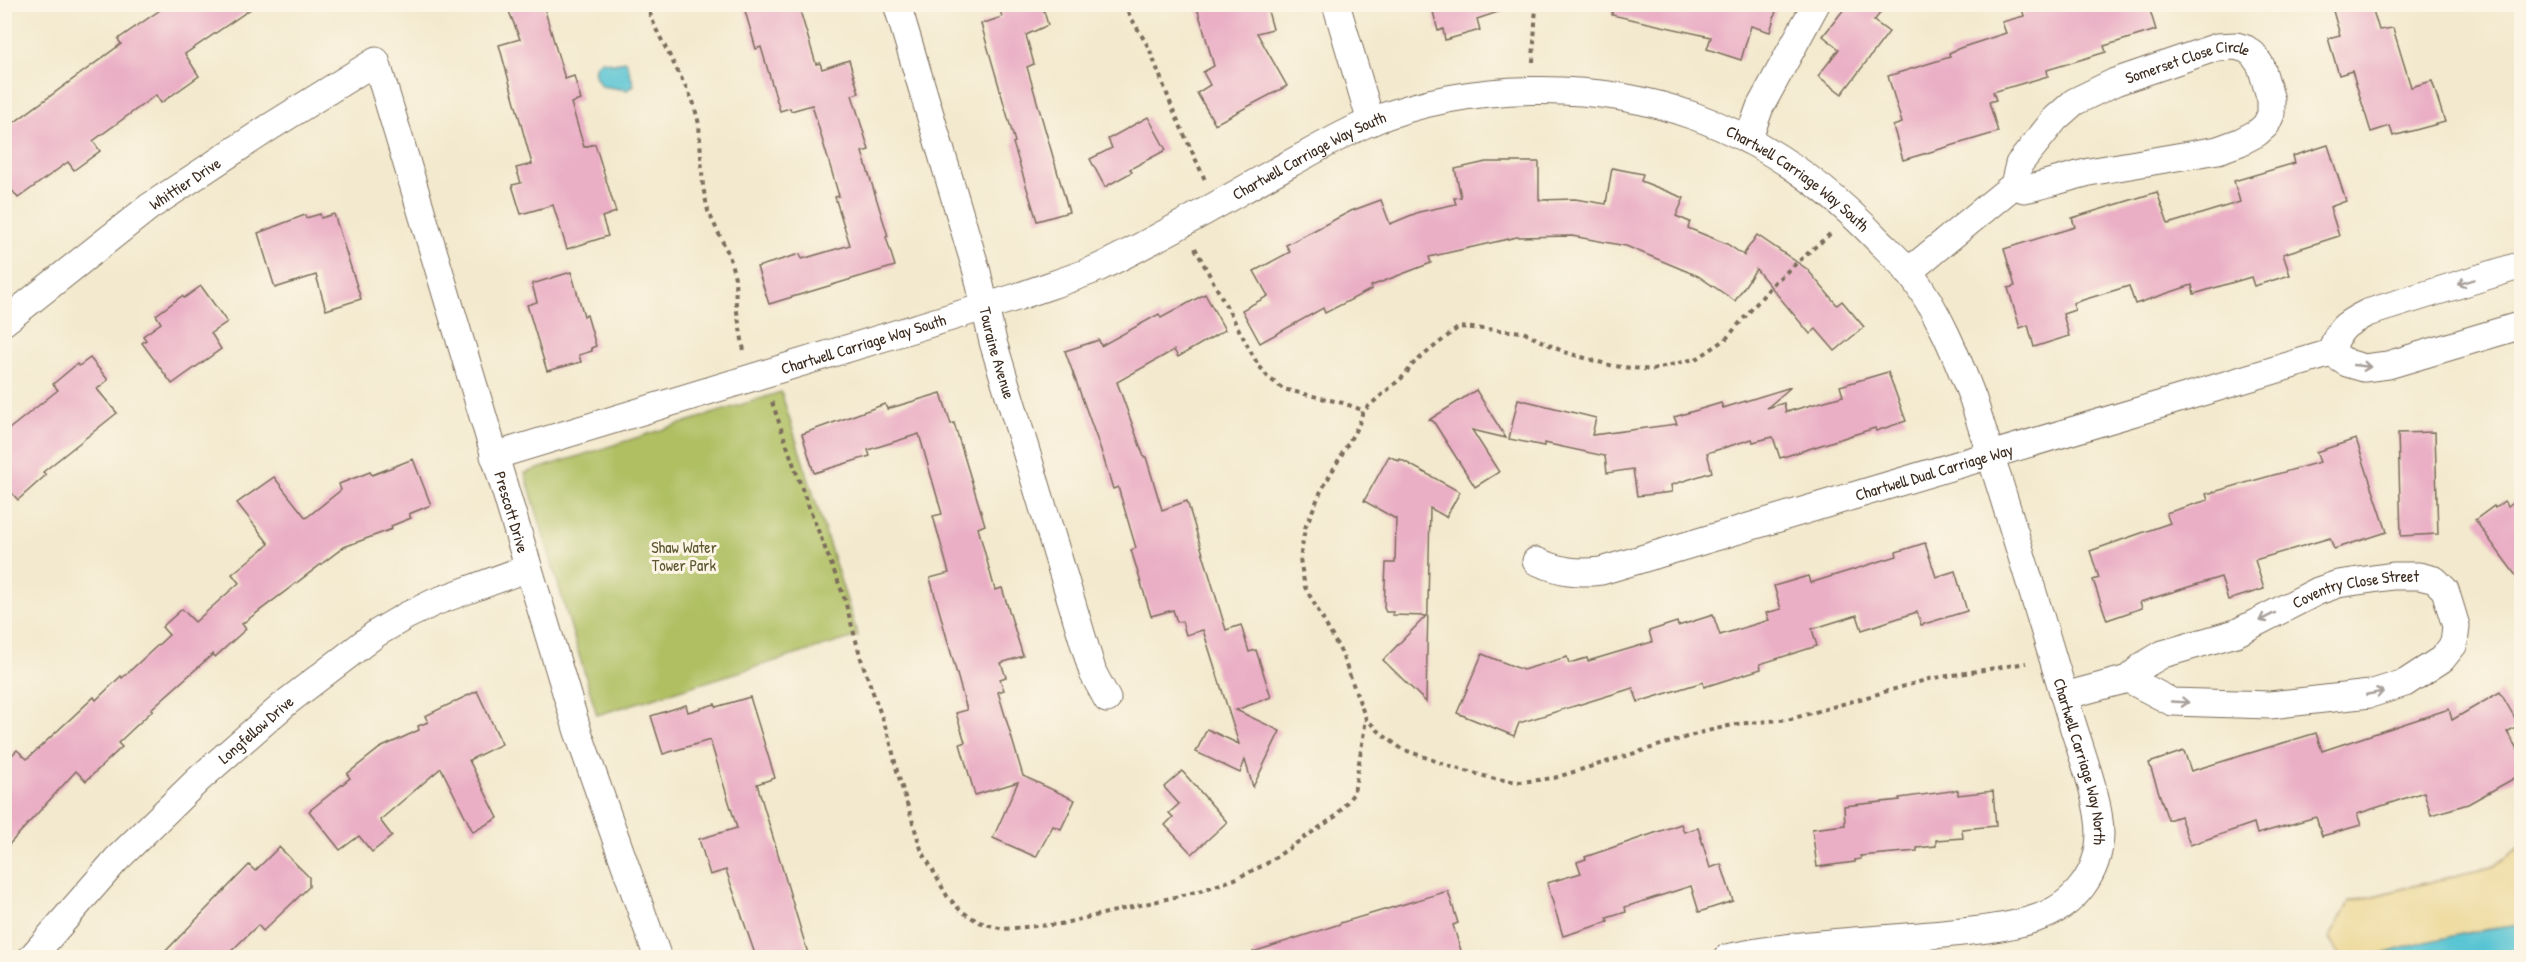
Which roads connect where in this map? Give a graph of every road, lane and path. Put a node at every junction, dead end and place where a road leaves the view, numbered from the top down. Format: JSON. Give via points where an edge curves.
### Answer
{"nodes":[{"id":1,"x":646,"y":4,"type":"edge"},
{"id":2,"x":897,"y":4,"type":"edge"},
{"id":3,"x":1123,"y":4,"type":"edge"},
{"id":4,"x":1336,"y":4,"type":"edge"},
{"id":5,"x":1536,"y":4,"type":"edge"},
{"id":6,"x":1816,"y":4,"type":"edge"},
{"id":7,"x":376,"y":61,"type":"joint"},
{"id":8,"x":1532,"y":90,"type":"junction"},
{"id":9,"x":1371,"y":122,"type":"junction"},
{"id":10,"x":1748,"y":140,"type":"junction"},
{"id":11,"x":2014,"y":185,"type":"junction"},
{"id":12,"x":1199,"y":214,"type":"junction"},
{"id":13,"x":2522,"y":265,"type":"edge"},
{"id":14,"x":1908,"y":272,"type":"junction"},
{"id":15,"x":984,"y":307,"type":"junction"},
{"id":16,"x":4,"y":322,"type":"edge"},
{"id":17,"x":2522,"y":325,"type":"edge"},
{"id":18,"x":2331,"y":353,"type":"junction"},
{"id":19,"x":760,"y":377,"type":"junction"},
{"id":20,"x":1363,"y":411,"type":"dead end"},
{"id":21,"x":494,"y":456,"type":"junction"},
{"id":22,"x":1991,"y":456,"type":"junction"},
{"id":23,"x":1536,"y":561,"type":"dead end"},
{"id":24,"x":528,"y":568,"type":"junction"},
{"id":25,"x":2128,"y":679,"type":"junction"},
{"id":26,"x":2064,"y":696,"type":"junction"},
{"id":27,"x":1107,"y":699,"type":"dead end"},
{"id":28,"x":1366,"y":719,"type":"dead end"},
{"id":29,"x":1914,"y":947,"type":"edge"},
{"id":30,"x":31,"y":957,"type":"edge"},
{"id":31,"x":658,"y":957,"type":"edge"},
{"id":32,"x":1727,"y":957,"type":"edge"}],
"edges":[{"from":1,"to":19,"type":"path","via":[[693,101],[708,211],[735,278],[739,335],[746,358]]},
{"from":2,"to":15,"type":"street","name":"Touraine Avenue"},
{"from":3,"to":12,"type":"path","via":[[1149,48],[1206,183]]},
{"from":4,"to":9,"type":"street"},
{"from":5,"to":8,"type":"path"},
{"from":6,"to":10,"type":"street","via":[[1760,107]]},
{"from":7,"to":16,"type":"street","name":"Whittier Drive","via":[[149,207]]},
{"from":7,"to":21,"type":"street","name":"Prescott Drive"},
{"from":8,"to":9,"type":"street","name":"Chartwell Carriage Way South","via":[[1479,94],[1428,104]]},
{"from":8,"to":10,"type":"street","name":"Chartwell Carriage Way South","via":[[1635,100],[1694,115]]},
{"from":9,"to":12,"type":"street","name":"Chartwell Carriage Way South"},
{"from":10,"to":14,"type":"street","name":"Chartwell Carriage Way South","via":[[1803,173],[1852,213]]},
{"from":11,"to":11,"type":"street","name":"Somerset Close Circle","via":[[2019,164],[2055,119],[2074,102],[2105,87],[2217,48],[2246,49],[2261,66],[2271,114],[2266,125],[2240,142],[2218,150],[2089,172],[2024,189]]},
{"from":11,"to":14,"type":"street"},
{"from":12,"to":15,"type":"street","name":"Chartwell Carriage Way South","via":[[1097,268]]},
{"from":12,"to":20,"type":"path","via":[[1191,242],[1268,377],[1283,389]]},
{"from":13,"to":18,"type":"street","one_way":true,"via":[[2367,313],[2346,324],[2336,336]]},
{"from":14,"to":22,"type":"street","name":"Chartwell Carriage Way South","via":[[1958,360]]},
{"from":15,"to":19,"type":"street","name":"Chartwell Carriage Way South"},
{"from":15,"to":27,"type":"street","name":"Touraine Avenue","via":[[1094,672]]},
{"from":18,"to":17,"type":"street","one_way":true,"via":[[2364,368],[2388,365]]},
{"from":18,"to":22,"type":"street","name":"Chartwell Dual Carriage Way"},
{"from":19,"to":21,"type":"street","name":"Chartwell Carriage Way South"},
{"from":19,"to":28,"type":"path","via":[[843,594],[921,849],[947,896],[979,922],[1003,929],[1060,924],[1200,891],[1266,864],[1336,816],[1353,793]]},
{"from":21,"to":24,"type":"street","name":"Prescott Drive"},
{"from":22,"to":23,"type":"street","name":"Chartwell Dual Carriage Way","via":[[1601,571],[1578,574]]},
{"from":22,"to":26,"type":"street","name":"Chartwell Carriage Way North"},
{"from":24,"to":30,"type":"street","name":"Longfellow Drive","via":[[406,616],[377,633],[287,702],[199,779],[116,860]]},
{"from":24,"to":31,"type":"street","name":"Prescott Drive","via":[[578,732]]},
{"from":25,"to":25,"type":"street","name":"Coventry Close Street","one_way":true,"via":[[2172,702],[2270,705],[2370,694],[2405,683],[2442,659],[2454,644],[2456,626],[2445,590],[2435,580],[2393,576],[2338,584],[2236,633],[2163,654]]},
{"from":25,"to":26,"type":"street","name":"Coventry Close Street"},
{"from":26,"to":29,"type":"street","name":"Chartwell Carriage Way North","via":[[2097,810],[2100,834],[2097,857],[2078,894],[2059,909],[2036,919]]},
{"from":29,"to":32,"type":"street","name":"Chartwell Carriage Way North","via":[[1780,947]]}]}
